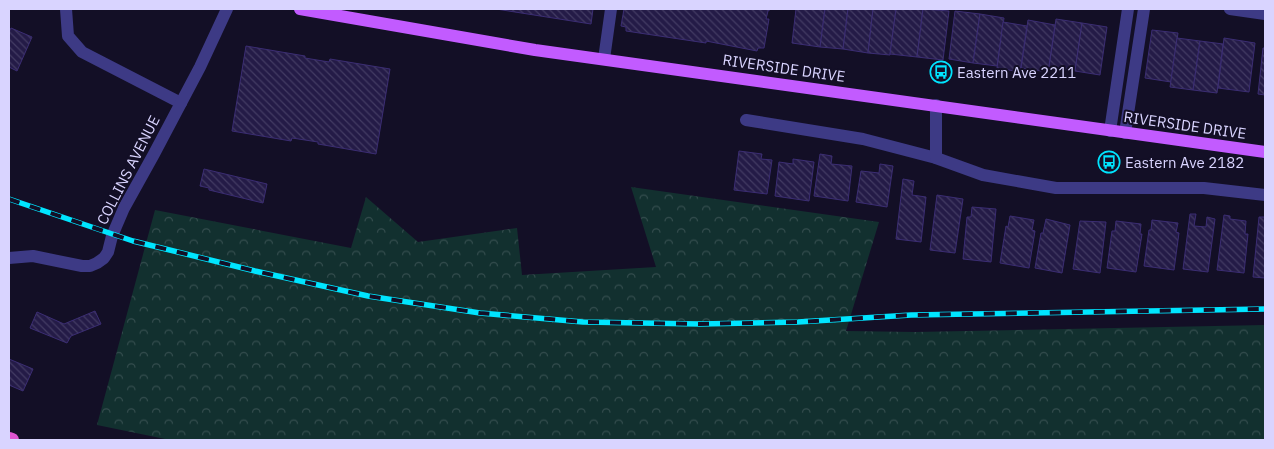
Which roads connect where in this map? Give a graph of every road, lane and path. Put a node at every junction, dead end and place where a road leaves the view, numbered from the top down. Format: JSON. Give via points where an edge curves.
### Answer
{"nodes":[{"id":1,"x":66,"y":9,"type":"edge"},
{"id":2,"x":227,"y":9,"type":"edge"},
{"id":3,"x":300,"y":9,"type":"edge"},
{"id":4,"x":611,"y":9,"type":"edge"},
{"id":5,"x":1128,"y":9,"type":"edge"},
{"id":6,"x":1144,"y":9,"type":"edge"},
{"id":7,"x":1230,"y":9,"type":"edge"},
{"id":8,"x":1265,"y":14,"type":"edge"},
{"id":9,"x":604,"y":59,"type":"junction"},
{"id":10,"x":181,"y":103,"type":"junction"},
{"id":11,"x":936,"y":105,"type":"junction"},
{"id":12,"x":746,"y":120,"type":"dead end"},
{"id":13,"x":1110,"y":131,"type":"junction"},
{"id":14,"x":1124,"y":133,"type":"junction"},
{"id":15,"x":1265,"y":152,"type":"edge"},
{"id":16,"x":936,"y":158,"type":"junction"},
{"id":17,"x":1265,"y":195,"type":"edge"},
{"id":18,"x":9,"y":258,"type":"edge"}],
"edges":[{"from":1,"to":10,"type":"street","via":[[68,36],[82,52]]},
{"from":2,"to":10,"type":"street","name":"COLLINS AVENUE"},
{"from":3,"to":9,"type":"main road","name":"RIVERSIDE DRIVE"},
{"from":4,"to":9,"type":"street"},
{"from":5,"to":13,"type":"street"},
{"from":6,"to":14,"type":"street"},
{"from":7,"to":8,"type":"street"},
{"from":9,"to":11,"type":"main road","name":"RIVERSIDE DRIVE"},
{"from":10,"to":18,"type":"street","name":"COLLINS AVENUE","via":[[124,208],[104,258],[90,266],[33,256]]},
{"from":11,"to":13,"type":"main road","name":"RIVERSIDE DRIVE"},
{"from":11,"to":16,"type":"street"},
{"from":12,"to":16,"type":"street","via":[[863,139]]},
{"from":13,"to":14,"type":"main road","name":"RIVERSIDE DRIVE"},
{"from":14,"to":15,"type":"main road","name":"RIVERSIDE DRIVE"},
{"from":16,"to":17,"type":"street","via":[[984,175],[1056,188],[1204,188]]}]}
